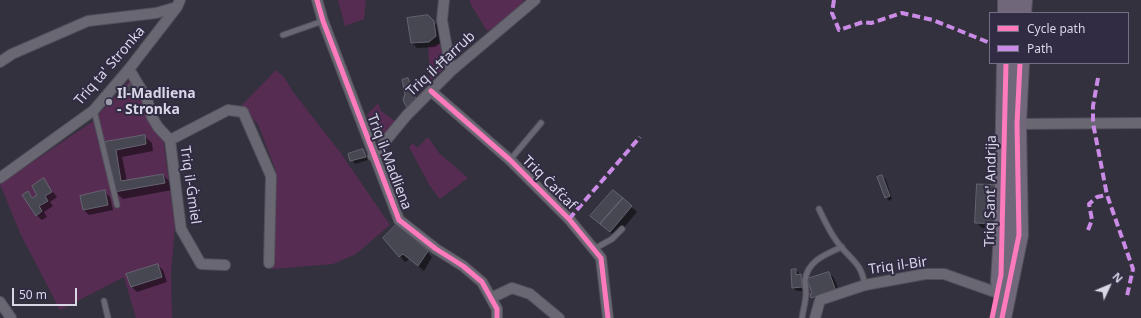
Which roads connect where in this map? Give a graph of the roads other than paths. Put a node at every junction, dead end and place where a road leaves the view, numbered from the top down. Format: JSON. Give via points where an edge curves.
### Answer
{"nodes":[{"id":1,"x":317,"y":0,"type":"edge"},
{"id":2,"x":444,"y":0,"type":"edge"},
{"id":3,"x":535,"y":0,"type":"edge"},
{"id":4,"x":1007,"y":0,"type":"edge"},
{"id":5,"x":1023,"y":0,"type":"edge"},
{"id":6,"x":179,"y":4,"type":"edge"},
{"id":7,"x":1007,"y":12,"type":"edge"},
{"id":8,"x":1022,"y":12,"type":"edge"},
{"id":9,"x":323,"y":21,"type":"junction"},
{"id":10,"x":283,"y":34,"type":"dead end"},
{"id":11,"x":0,"y":62,"type":"edge"},
{"id":12,"x":1006,"y":64,"type":"edge"},
{"id":13,"x":1020,"y":64,"type":"edge"},
{"id":14,"x":129,"y":69,"type":"junction"},
{"id":15,"x":451,"y":71,"type":"junction"},
{"id":16,"x":432,"y":91,"type":"junction"},
{"id":17,"x":94,"y":110,"type":"junction"},
{"id":18,"x":542,"y":123,"type":"dead end"},
{"id":19,"x":1141,"y":123,"type":"edge"},
{"id":20,"x":1017,"y":124,"type":"junction"},
{"id":21,"x":170,"y":140,"type":"junction"},
{"id":22,"x":373,"y":156,"type":"junction"},
{"id":23,"x":510,"y":160,"type":"junction"},
{"id":24,"x":0,"y":178,"type":"edge"},
{"id":25,"x":117,"y":205,"type":"dead end"},
{"id":26,"x":819,"y":209,"type":"dead end"},
{"id":27,"x":622,"y":229,"type":"dead end"},
{"id":28,"x":842,"y":247,"type":"junction"},
{"id":29,"x":594,"y":249,"type":"junction"},
{"id":30,"x":269,"y":263,"type":"dead end"},
{"id":31,"x":225,"y":265,"type":"dead end"},
{"id":32,"x":865,"y":285,"type":"junction"},
{"id":33,"x":998,"y":293,"type":"junction"},
{"id":34,"x":491,"y":298,"type":"junction"},
{"id":35,"x":104,"y":301,"type":"dead end"},
{"id":36,"x":0,"y":302,"type":"edge"},
{"id":37,"x":607,"y":317,"type":"edge"},
{"id":38,"x":11,"y":318,"type":"edge"},
{"id":39,"x":108,"y":318,"type":"edge"},
{"id":40,"x":497,"y":318,"type":"edge"},
{"id":41,"x":559,"y":318,"type":"edge"},
{"id":42,"x":802,"y":318,"type":"edge"},
{"id":43,"x":815,"y":318,"type":"edge"},
{"id":44,"x":992,"y":318,"type":"edge"},
{"id":45,"x":1002,"y":318,"type":"edge"}],
"edges":[{"from":1,"to":9,"type":"street","name":"Triq il-Madliena"},
{"from":2,"to":15,"type":"street","via":[[442,20]]},
{"from":3,"to":15,"type":"street","name":"Triq il-Ħarrub"},
{"from":4,"to":7,"type":"highway"},
{"from":5,"to":8,"type":"highway"},
{"from":6,"to":11,"type":"street","via":[[156,13],[88,21],[12,54]]},
{"from":6,"to":14,"type":"street","name":"Triq ta' Stronka"},
{"from":9,"to":10,"type":"lane"},
{"from":9,"to":22,"type":"street","name":"Triq il-Madliena"},
{"from":12,"to":33,"type":"highway","name":"Triq Sant' Andrija","via":[[1003,233]]},
{"from":13,"to":20,"type":"highway","name":"Triq Sant' Andrija"},
{"from":14,"to":17,"type":"street","name":"Triq ta' Stronka"},
{"from":14,"to":21,"type":"street","name":"Triq il-Ġmiel","via":[[147,99],[152,117]]},
{"from":15,"to":16,"type":"street","name":"Triq il-Ħarrub"},
{"from":16,"to":22,"type":"street","name":"Triq il-Ħarrub","via":[[407,115]]},
{"from":16,"to":23,"type":"street","name":"Triq Ċafċaf"},
{"from":17,"to":24,"type":"street","name":"Triq ta' Stronka"},
{"from":17,"to":25,"type":"lane"},
{"from":18,"to":23,"type":"lane"},
{"from":19,"to":20,"type":"street"},
{"from":20,"to":45,"type":"highway","name":"Triq Sant' Andrija","via":[[1019,235]]},
{"from":21,"to":30,"type":"street","via":[[228,110],[243,112],[271,176]]},
{"from":21,"to":31,"type":"street","name":"Triq il-Ġmiel","via":[[182,229],[201,264]]},
{"from":22,"to":34,"type":"street","name":"Triq il-Madliena","via":[[399,220],[482,282]]},
{"from":23,"to":29,"type":"street","name":"Triq Ċafċaf","via":[[569,219]]},
{"from":26,"to":28,"type":"lane"},
{"from":27,"to":29,"type":"lane","via":[[612,239]]},
{"from":28,"to":32,"type":"lane","via":[[854,258],[863,274]]},
{"from":28,"to":42,"type":"lane","via":[[826,254],[807,270]]},
{"from":29,"to":37,"type":"street","name":"Triq Ċafċaf","via":[[601,258]]},
{"from":32,"to":33,"type":"street","name":"Triq il-Bir","via":[[925,274],[944,274]]},
{"from":32,"to":43,"type":"street","name":"Triq il-Bir","via":[[820,300]]},
{"from":33,"to":44,"type":"highway","name":"Triq Sant' Andrija"},
{"from":34,"to":40,"type":"street","name":"Triq il-Madliena","via":[[497,309]]},
{"from":34,"to":41,"type":"street","via":[[512,288],[530,294]]},
{"from":35,"to":39,"type":"lane"},
{"from":36,"to":38,"type":"street"}]}
